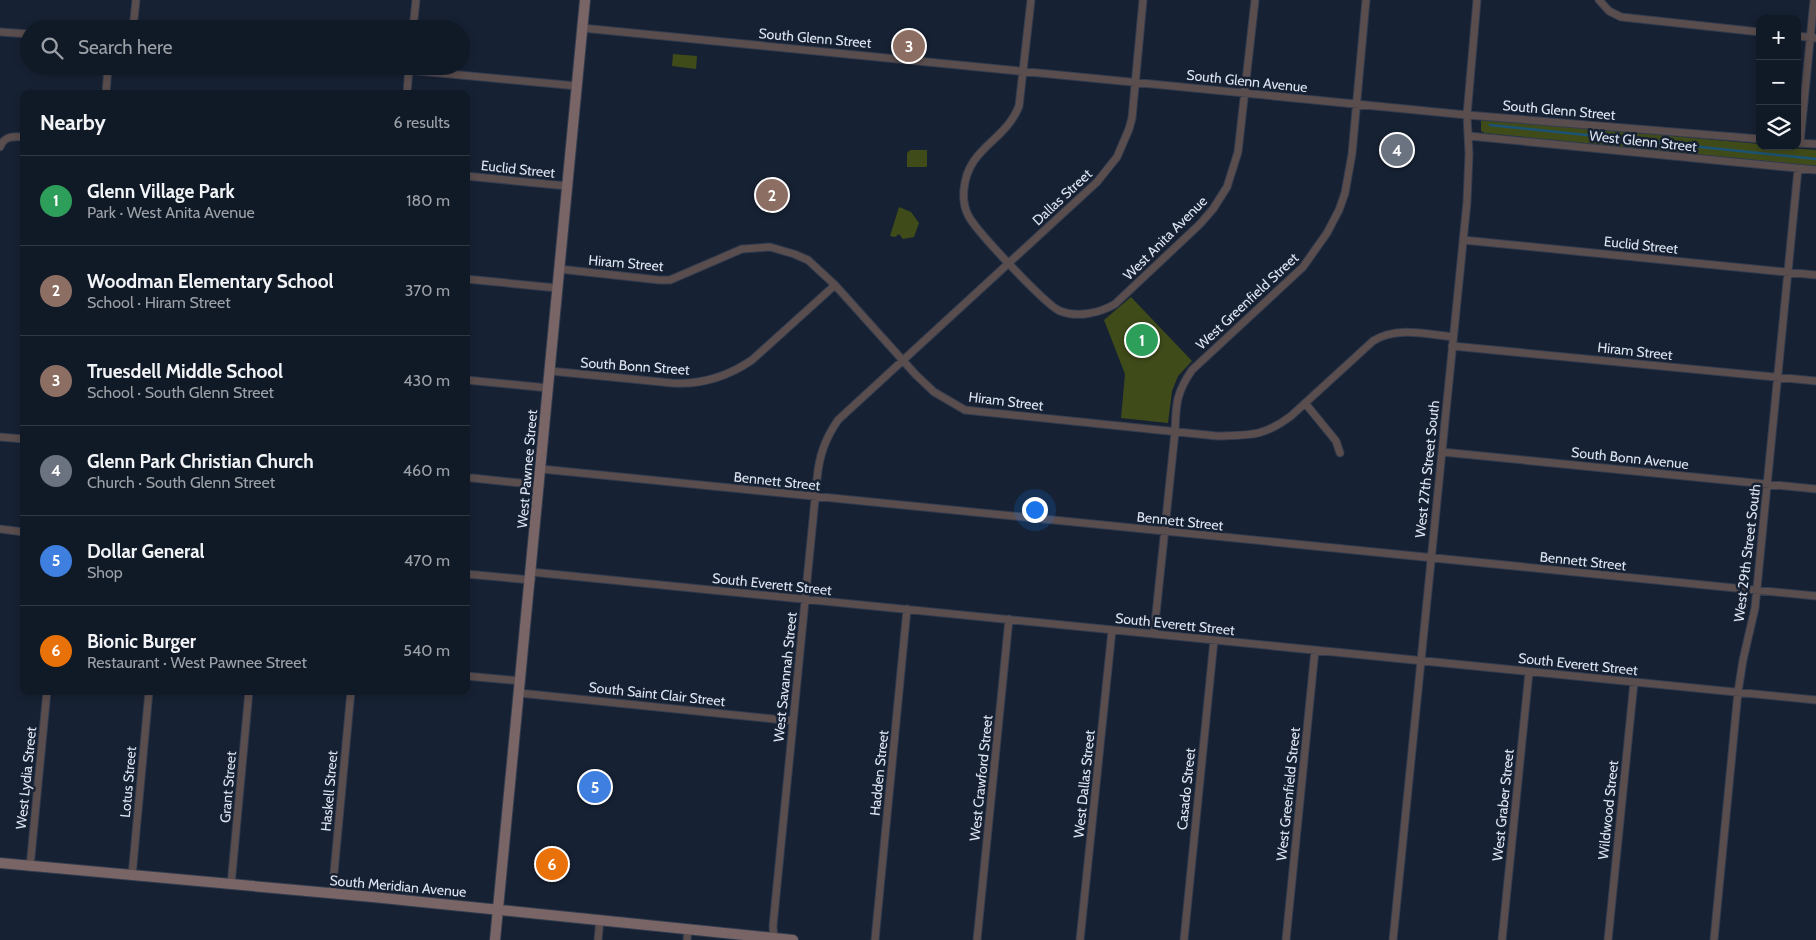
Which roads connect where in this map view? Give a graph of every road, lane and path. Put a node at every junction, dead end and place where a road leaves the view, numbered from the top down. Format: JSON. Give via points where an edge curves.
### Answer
{"nodes":[{"id":1,"x":136,"y":0,"type":"edge"},
{"id":2,"x":416,"y":0,"type":"edge"},
{"id":3,"x":585,"y":0,"type":"edge"},
{"id":4,"x":1031,"y":0,"type":"edge"},
{"id":5,"x":1143,"y":0,"type":"edge"},
{"id":6,"x":1255,"y":0,"type":"edge"},
{"id":7,"x":1366,"y":0,"type":"edge"},
{"id":8,"x":1477,"y":0,"type":"edge"},
{"id":9,"x":1814,"y":0,"type":"edge"},
{"id":10,"x":1600,"y":1,"type":"edge"},
{"id":11,"x":134,"y":20,"type":"edge"},
{"id":12,"x":414,"y":20,"type":"edge"},
{"id":13,"x":582,"y":28,"type":"junction"},
{"id":14,"x":0,"y":32,"type":"edge"},
{"id":15,"x":1756,"y":32,"type":"edge"},
{"id":16,"x":20,"y":33,"type":"edge"},
{"id":17,"x":1813,"y":38,"type":"edge"},
{"id":18,"x":1024,"y":71,"type":"junction"},
{"id":19,"x":107,"y":75,"type":"edge"},
{"id":20,"x":408,"y":75,"type":"edge"},
{"id":21,"x":470,"y":75,"type":"edge"},
{"id":22,"x":1135,"y":82,"type":"junction"},
{"id":23,"x":577,"y":86,"type":"junction"},
{"id":24,"x":106,"y":90,"type":"edge"},
{"id":25,"x":407,"y":90,"type":"edge"},
{"id":26,"x":1245,"y":93,"type":"junction"},
{"id":27,"x":1356,"y":104,"type":"junction"},
{"id":28,"x":1467,"y":115,"type":"junction"},
{"id":29,"x":1801,"y":122,"type":"edge"},
{"id":30,"x":1468,"y":136,"type":"junction"},
{"id":31,"x":20,"y":137,"type":"edge"},
{"id":32,"x":1756,"y":139,"type":"edge"},
{"id":33,"x":1801,"y":143,"type":"edge"},
{"id":34,"x":1816,"y":144,"type":"edge"},
{"id":35,"x":0,"y":147,"type":"edge"},
{"id":36,"x":1798,"y":169,"type":"junction"},
{"id":37,"x":1816,"y":170,"type":"edge"},
{"id":38,"x":470,"y":176,"type":"edge"},
{"id":39,"x":567,"y":186,"type":"junction"},
{"id":40,"x":1463,"y":240,"type":"junction"},
{"id":41,"x":1009,"y":262,"type":"junction"},
{"id":42,"x":559,"y":269,"type":"junction"},
{"id":43,"x":1789,"y":272,"type":"junction"},
{"id":44,"x":1816,"y":275,"type":"edge"},
{"id":45,"x":470,"y":279,"type":"edge"},
{"id":46,"x":835,"y":285,"type":"junction"},
{"id":47,"x":558,"y":288,"type":"junction"},
{"id":48,"x":1453,"y":337,"type":"junction"},
{"id":49,"x":1452,"y":346,"type":"junction"},
{"id":50,"x":903,"y":360,"type":"junction"},
{"id":51,"x":550,"y":371,"type":"junction"},
{"id":52,"x":1778,"y":378,"type":"junction"},
{"id":53,"x":470,"y":380,"type":"edge"},
{"id":54,"x":1816,"y":381,"type":"edge"},
{"id":55,"x":548,"y":388,"type":"junction"},
{"id":56,"x":1305,"y":403,"type":"junction"},
{"id":57,"x":1175,"y":432,"type":"junction"},
{"id":58,"x":0,"y":437,"type":"edge"},
{"id":59,"x":20,"y":439,"type":"edge"},
{"id":60,"x":1340,"y":452,"type":"dead end"},
{"id":61,"x":1442,"y":452,"type":"junction"},
{"id":62,"x":541,"y":469,"type":"junction"},
{"id":63,"x":472,"y":478,"type":"dead end"},
{"id":64,"x":1768,"y":484,"type":"junction"},
{"id":65,"x":540,"y":485,"type":"junction"},
{"id":66,"x":1816,"y":489,"type":"edge"},
{"id":67,"x":815,"y":497,"type":"junction"},
{"id":68,"x":0,"y":529,"type":"edge"},
{"id":69,"x":20,"y":532,"type":"edge"},
{"id":70,"x":1164,"y":532,"type":"junction"},
{"id":71,"x":1431,"y":558,"type":"junction"},
{"id":72,"x":470,"y":574,"type":"edge"},
{"id":73,"x":531,"y":576,"type":"junction"},
{"id":74,"x":1756,"y":590,"type":"junction"},
{"id":75,"x":1816,"y":596,"type":"edge"},
{"id":76,"x":805,"y":600,"type":"junction"},
{"id":77,"x":907,"y":609,"type":"junction"},
{"id":78,"x":1010,"y":619,"type":"junction"},
{"id":79,"x":1112,"y":630,"type":"junction"},
{"id":80,"x":1154,"y":633,"type":"junction"},
{"id":81,"x":1214,"y":640,"type":"junction"},
{"id":82,"x":1315,"y":650,"type":"junction"},
{"id":83,"x":1421,"y":661,"type":"junction"},
{"id":84,"x":1529,"y":672,"type":"junction"},
{"id":85,"x":470,"y":676,"type":"edge"},
{"id":86,"x":520,"y":681,"type":"junction"},
{"id":87,"x":1634,"y":682,"type":"junction"},
{"id":88,"x":1738,"y":692,"type":"junction"},
{"id":89,"x":519,"y":693,"type":"junction"},
{"id":90,"x":47,"y":695,"type":"edge"},
{"id":91,"x":149,"y":695,"type":"edge"},
{"id":92,"x":249,"y":695,"type":"edge"},
{"id":93,"x":351,"y":695,"type":"edge"},
{"id":94,"x":1816,"y":700,"type":"edge"},
{"id":95,"x":793,"y":721,"type":"junction"},
{"id":96,"x":0,"y":864,"type":"edge"},
{"id":97,"x":30,"y":866,"type":"junction"},
{"id":98,"x":132,"y":876,"type":"junction"},
{"id":99,"x":231,"y":885,"type":"junction"},
{"id":100,"x":332,"y":894,"type":"junction"},
{"id":101,"x":498,"y":909,"type":"junction"},
{"id":102,"x":600,"y":920,"type":"junction"},
{"id":103,"x":688,"y":929,"type":"junction"},
{"id":104,"x":775,"y":939,"type":"edge"},
{"id":105,"x":495,"y":940,"type":"edge"},
{"id":106,"x":598,"y":940,"type":"edge"},
{"id":107,"x":687,"y":940,"type":"edge"},
{"id":108,"x":793,"y":940,"type":"edge"},
{"id":109,"x":875,"y":940,"type":"edge"},
{"id":110,"x":978,"y":940,"type":"edge"},
{"id":111,"x":1080,"y":940,"type":"edge"},
{"id":112,"x":1184,"y":940,"type":"edge"},
{"id":113,"x":1286,"y":940,"type":"edge"},
{"id":114,"x":1393,"y":940,"type":"edge"},
{"id":115,"x":1502,"y":940,"type":"edge"},
{"id":116,"x":1608,"y":940,"type":"edge"},
{"id":117,"x":1714,"y":940,"type":"edge"}],
"edges":[{"from":1,"to":11,"type":"street"},
{"from":2,"to":12,"type":"street"},
{"from":3,"to":13,"type":"main road","name":"West Pawnee Street"},
{"from":4,"to":18,"type":"street"},
{"from":5,"to":22,"type":"street","name":"Dallas Street"},
{"from":6,"to":26,"type":"street","name":"West Anita Avenue"},
{"from":7,"to":27,"type":"street","name":"West Greenfield Street"},
{"from":8,"to":28,"type":"street","name":"West 27th Street South"},
{"from":9,"to":17,"type":"street"},
{"from":10,"to":15,"type":"street","via":[[1621,17]]},
{"from":13,"to":18,"type":"street","name":"South Glenn Street"},
{"from":13,"to":23,"type":"main road","name":"West Pawnee Street"},
{"from":14,"to":16,"type":"street"},
{"from":17,"to":29,"type":"street"},
{"from":18,"to":22,"type":"street","name":"South Glenn Street"},
{"from":18,"to":41,"type":"street","via":[[1016,114],[972,161],[964,192],[965,208],[974,224]]},
{"from":19,"to":24,"type":"street"},
{"from":20,"to":25,"type":"street"},
{"from":21,"to":23,"type":"street"},
{"from":22,"to":26,"type":"street","name":"South Glenn Avenue"},
{"from":22,"to":41,"type":"street","name":"Dallas Street","via":[[1129,129],[1111,166],[1098,182]]},
{"from":23,"to":39,"type":"main road","name":"West Pawnee Street"},
{"from":26,"to":27,"type":"street","name":"South Glenn Avenue"},
{"from":26,"to":41,"type":"street","name":"West Anita Avenue","via":[[1238,152],[1233,172],[1220,198],[1200,224],[1115,304],[1095,312],[1060,311]]},
{"from":27,"to":28,"type":"street","name":"South Glenn Street"},
{"from":27,"to":57,"type":"street","name":"West Greenfield Street","via":[[1345,193],[1327,233],[1303,267],[1192,370],[1176,402]]},
{"from":28,"to":30,"type":"street","name":"West 27th Street South"},
{"from":28,"to":32,"type":"street","name":"South Glenn Street"},
{"from":30,"to":36,"type":"street","name":"West Glenn Street"},
{"from":30,"to":40,"type":"street","name":"West 27th Street South"},
{"from":31,"to":35,"type":"street","via":[[8,137]]},
{"from":33,"to":34,"type":"street"},
{"from":36,"to":37,"type":"street","name":"West Glenn Street"},
{"from":36,"to":43,"type":"street","name":"West 29th Street South"},
{"from":38,"to":39,"type":"street","name":"Euclid Street"},
{"from":39,"to":42,"type":"main road","name":"West Pawnee Street"},
{"from":40,"to":43,"type":"street","name":"Euclid Street"},
{"from":40,"to":48,"type":"street","name":"West 27th Street South"},
{"from":41,"to":50,"type":"street","name":"Dallas Street"},
{"from":42,"to":46,"type":"street","name":"Hiram Street","via":[[670,280],[742,249],[770,247],[808,260]]},
{"from":42,"to":47,"type":"main road","name":"West Pawnee Street"},
{"from":43,"to":44,"type":"street","name":"Euclid Street"},
{"from":43,"to":52,"type":"street","name":"West 29th Street South"},
{"from":45,"to":47,"type":"street"},
{"from":46,"to":50,"type":"street","name":"Hiram Street"},
{"from":46,"to":51,"type":"street","name":"South Bonn Street","via":[[752,360],[714,379],[672,383]]},
{"from":47,"to":51,"type":"main road","name":"West Pawnee Street"},
{"from":48,"to":49,"type":"street","name":"West 27th Street South"},
{"from":48,"to":56,"type":"street","name":"Hiram Street","via":[[1394,332],[1382,336]]},
{"from":49,"to":52,"type":"street","name":"Hiram Street"},
{"from":49,"to":61,"type":"street","name":"West 27th Street South"},
{"from":50,"to":57,"type":"street","name":"Hiram Street","via":[[934,392],[965,410]]},
{"from":50,"to":67,"type":"street","name":"West Savannah Street","via":[[834,426],[819,462]]},
{"from":51,"to":55,"type":"main road","name":"West Pawnee Street"},
{"from":52,"to":54,"type":"street","name":"Hiram Street"},
{"from":52,"to":64,"type":"street","name":"West 29th Street South"},
{"from":53,"to":55,"type":"street"},
{"from":55,"to":62,"type":"main road","name":"West Pawnee Street"},
{"from":56,"to":57,"type":"street","name":"Hiram Street","via":[[1276,427],[1255,435]]},
{"from":56,"to":60,"type":"street","via":[[1336,441]]},
{"from":57,"to":70,"type":"street","name":"West Greenfield Street"},
{"from":58,"to":59,"type":"street"},
{"from":61,"to":64,"type":"street","name":"South Bonn Avenue"},
{"from":61,"to":71,"type":"street","name":"West 27th Street South"},
{"from":62,"to":65,"type":"main road","name":"West Pawnee Street"},
{"from":62,"to":67,"type":"street","name":"Bennett Street"},
{"from":63,"to":65,"type":"street"},
{"from":64,"to":66,"type":"street","name":"South Bonn Avenue"},
{"from":64,"to":74,"type":"street","name":"West 29th Street South"},
{"from":65,"to":73,"type":"main road","name":"West Pawnee Street"},
{"from":67,"to":70,"type":"street","name":"Bennett Street"},
{"from":67,"to":76,"type":"street","name":"West Savannah Street"},
{"from":68,"to":69,"type":"street"},
{"from":70,"to":71,"type":"street","name":"Bennett Street"},
{"from":70,"to":80,"type":"street","name":"West Greenfield Street"},
{"from":71,"to":74,"type":"street","name":"Bennett Street"},
{"from":71,"to":83,"type":"street","name":"West 27th Street South"},
{"from":72,"to":73,"type":"street","name":"South Everett Street"},
{"from":73,"to":76,"type":"street","name":"South Everett Street"},
{"from":73,"to":86,"type":"main road","name":"West Pawnee Street"},
{"from":74,"to":75,"type":"street","name":"Bennett Street"},
{"from":74,"to":88,"type":"street","name":"West 29th Street South"},
{"from":76,"to":77,"type":"street","name":"South Everett Street"},
{"from":76,"to":95,"type":"street","name":"West Savannah Street"},
{"from":77,"to":78,"type":"street","name":"South Everett Street"},
{"from":77,"to":109,"type":"street","name":"Hadden Street"},
{"from":78,"to":79,"type":"street","name":"South Everett Street"},
{"from":78,"to":110,"type":"street","name":"West Crawford Street"},
{"from":79,"to":80,"type":"street","name":"South Everett Street"},
{"from":79,"to":111,"type":"street","name":"West Dallas Street"},
{"from":80,"to":81,"type":"street","name":"South Everett Street"},
{"from":81,"to":82,"type":"street","name":"South Everett Street"},
{"from":81,"to":112,"type":"street","name":"Casado Street"},
{"from":82,"to":83,"type":"street","name":"South Everett Street"},
{"from":82,"to":113,"type":"street","name":"West Greenfield Street"},
{"from":83,"to":84,"type":"street","name":"South Everett Street"},
{"from":83,"to":114,"type":"street","name":"West 27th Street South"},
{"from":84,"to":87,"type":"street","name":"South Everett Street"},
{"from":84,"to":115,"type":"street","name":"West Graber Street"},
{"from":85,"to":86,"type":"street"},
{"from":86,"to":89,"type":"main road","name":"West Pawnee Street"},
{"from":87,"to":88,"type":"street","name":"South Everett Street"},
{"from":87,"to":116,"type":"street","name":"Wildwood Street"},
{"from":88,"to":94,"type":"street","name":"South Everett Street"},
{"from":88,"to":117,"type":"street","name":"West 29th Street South"},
{"from":89,"to":95,"type":"street","name":"South Saint Clair Street"},
{"from":89,"to":101,"type":"main road","name":"West Pawnee Street"},
{"from":90,"to":97,"type":"street","name":"West Lydia Street"},
{"from":91,"to":98,"type":"street","name":"Lotus Street"},
{"from":92,"to":99,"type":"street","name":"Grant Street"},
{"from":93,"to":100,"type":"street","name":"Haskell Street"},
{"from":95,"to":104,"type":"street","name":"West Savannah Street","via":[[773,926]]},
{"from":96,"to":97,"type":"main road","name":"South Meridian Avenue"},
{"from":97,"to":98,"type":"main road","name":"South Meridian Avenue"},
{"from":98,"to":99,"type":"main road","name":"South Meridian Avenue"},
{"from":99,"to":100,"type":"main road","name":"South Meridian Avenue"},
{"from":100,"to":101,"type":"main road","name":"South Meridian Avenue"},
{"from":101,"to":102,"type":"main road","name":"South Meridian Avenue"},
{"from":101,"to":105,"type":"main road","name":"West Pawnee Street"},
{"from":102,"to":103,"type":"main road","name":"South Meridian Avenue"},
{"from":102,"to":106,"type":"street"},
{"from":103,"to":104,"type":"main road","name":"South Meridian Avenue"},
{"from":103,"to":107,"type":"street"},
{"from":104,"to":108,"type":"main road","name":"South Meridian Avenue"}]}
